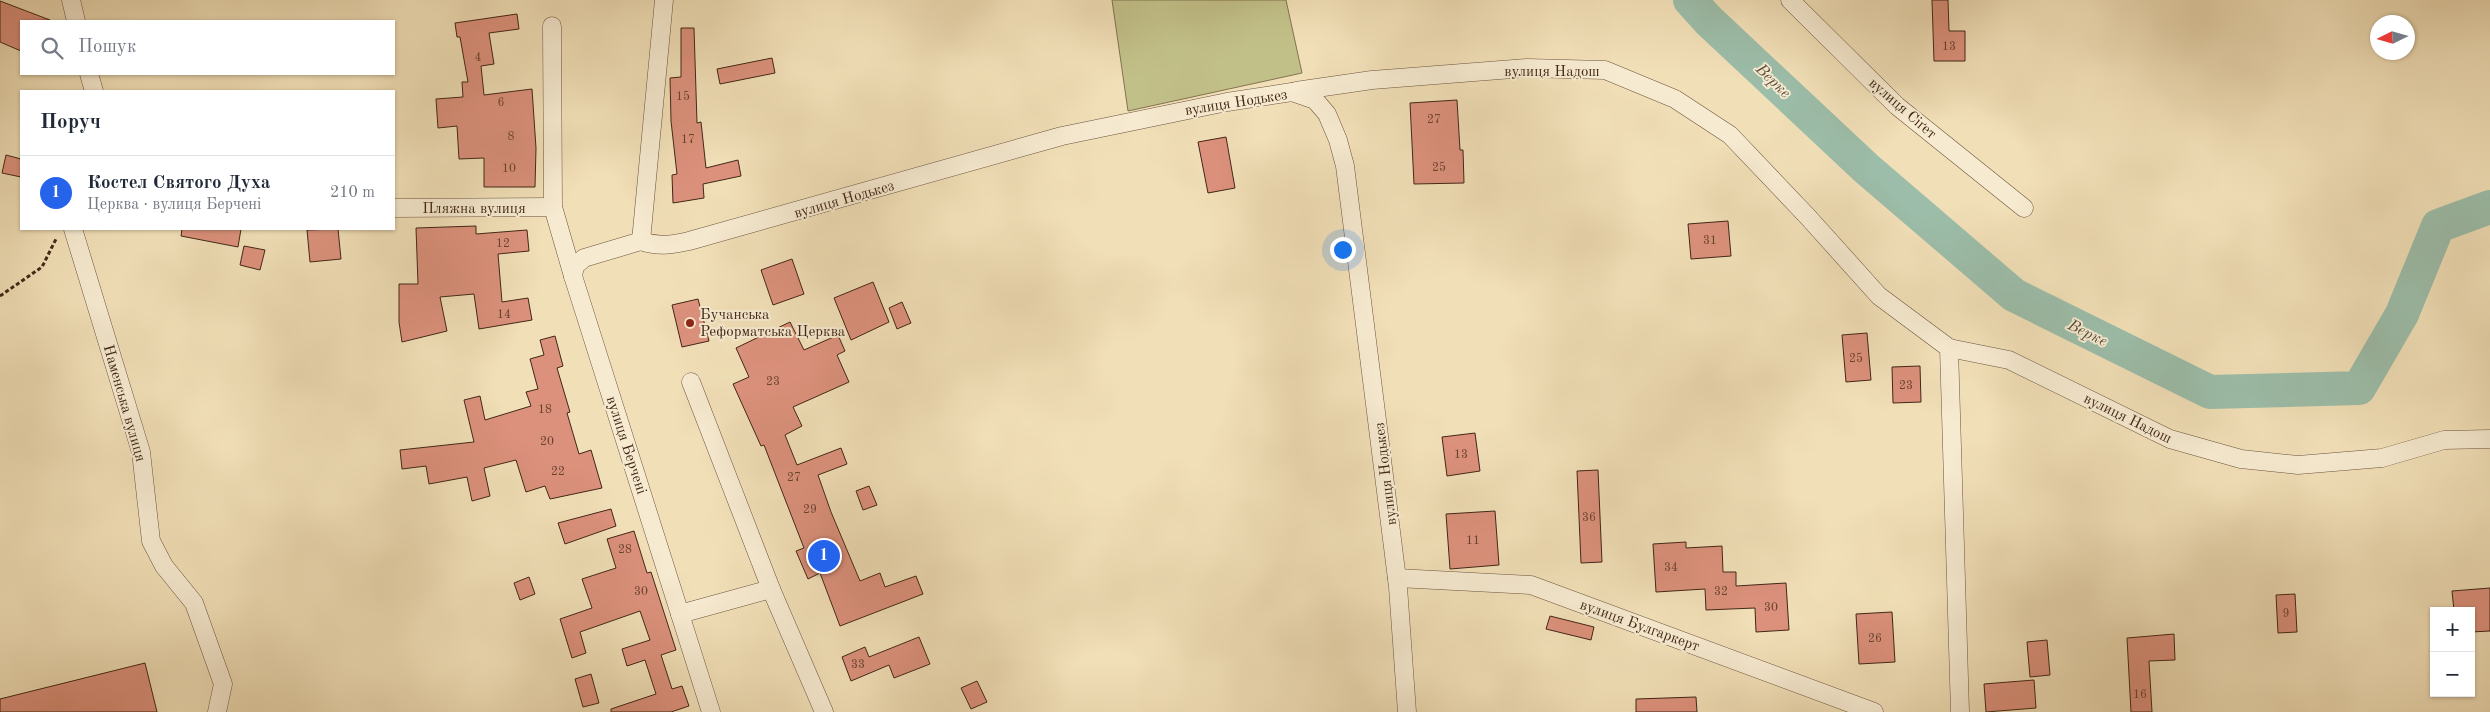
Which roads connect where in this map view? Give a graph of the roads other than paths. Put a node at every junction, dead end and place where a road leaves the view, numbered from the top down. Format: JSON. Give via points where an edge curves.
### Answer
{"nodes":[{"id":1,"x":72,"y":0,"type":"edge"},
{"id":2,"x":664,"y":0,"type":"edge"},
{"id":3,"x":1790,"y":0,"type":"edge"},
{"id":4,"x":76,"y":20,"type":"edge"},
{"id":5,"x":552,"y":26,"type":"dead end"},
{"id":6,"x":89,"y":75,"type":"edge"},
{"id":7,"x":94,"y":90,"type":"edge"},
{"id":8,"x":1292,"y":92,"type":"junction"},
{"id":9,"x":395,"y":208,"type":"edge"},
{"id":10,"x":554,"y":208,"type":"junction"},
{"id":11,"x":2024,"y":208,"type":"dead end"},
{"id":12,"x":65,"y":232,"type":"edge"},
{"id":13,"x":641,"y":241,"type":"junction"},
{"id":14,"x":573,"y":276,"type":"junction"},
{"id":15,"x":1949,"y":348,"type":"junction"},
{"id":16,"x":691,"y":382,"type":"dead end"},
{"id":17,"x":2490,"y":440,"type":"edge"},
{"id":18,"x":1397,"y":578,"type":"junction"},
{"id":19,"x":771,"y":589,"type":"junction"},
{"id":20,"x":680,"y":614,"type":"junction"},
{"id":21,"x":218,"y":712,"type":"edge"},
{"id":22,"x":711,"y":712,"type":"edge"},
{"id":23,"x":824,"y":712,"type":"edge"},
{"id":24,"x":1407,"y":712,"type":"edge"},
{"id":25,"x":1874,"y":712,"type":"edge"},
{"id":26,"x":1960,"y":712,"type":"edge"}],
"edges":[{"from":1,"to":4,"type":"street"},
{"from":2,"to":13,"type":"street"},
{"from":3,"to":11,"type":"street","name":"вулиця Сіґет","via":[[1897,106]]},
{"from":5,"to":10,"type":"street","name":"вулиця Берчені"},
{"from":6,"to":7,"type":"street"},
{"from":8,"to":13,"type":"street","name":"вулиця Нодькез","via":[[1062,136],[675,244],[652,245]]},
{"from":8,"to":15,"type":"street","name":"вулиця Надош","via":[[1372,80],[1508,70],[1605,70],[1676,99],[1730,135],[1879,296]]},
{"from":8,"to":18,"type":"street","name":"вулиця Нодькез","via":[[1315,100],[1327,114],[1346,166]]},
{"from":9,"to":10,"type":"street","name":"Пляжна вулиця"},
{"from":10,"to":14,"type":"street","name":"вулиця Берчені"},
{"from":12,"to":21,"type":"street","name":"Наменська вулиця","via":[[141,452],[151,541],[164,566],[194,603],[224,684]]},
{"from":13,"to":14,"type":"street","via":[[584,258],[575,266]]},
{"from":14,"to":20,"type":"street","name":"вулиця Берчені"},
{"from":15,"to":17,"type":"street","name":"вулиця Надош","via":[[2010,360],[2170,439],[2241,459],[2298,465],[2382,458],[2444,440]]},
{"from":15,"to":26,"type":"street"},
{"from":16,"to":19,"type":"street"},
{"from":18,"to":24,"type":"street","name":"вулиця Нодькез"},
{"from":18,"to":25,"type":"street","name":"вулиця Булгаркерт","via":[[1531,585]]},
{"from":19,"to":20,"type":"street"},
{"from":19,"to":23,"type":"street"},
{"from":20,"to":22,"type":"street","name":"вулиця Берчені"}]}
